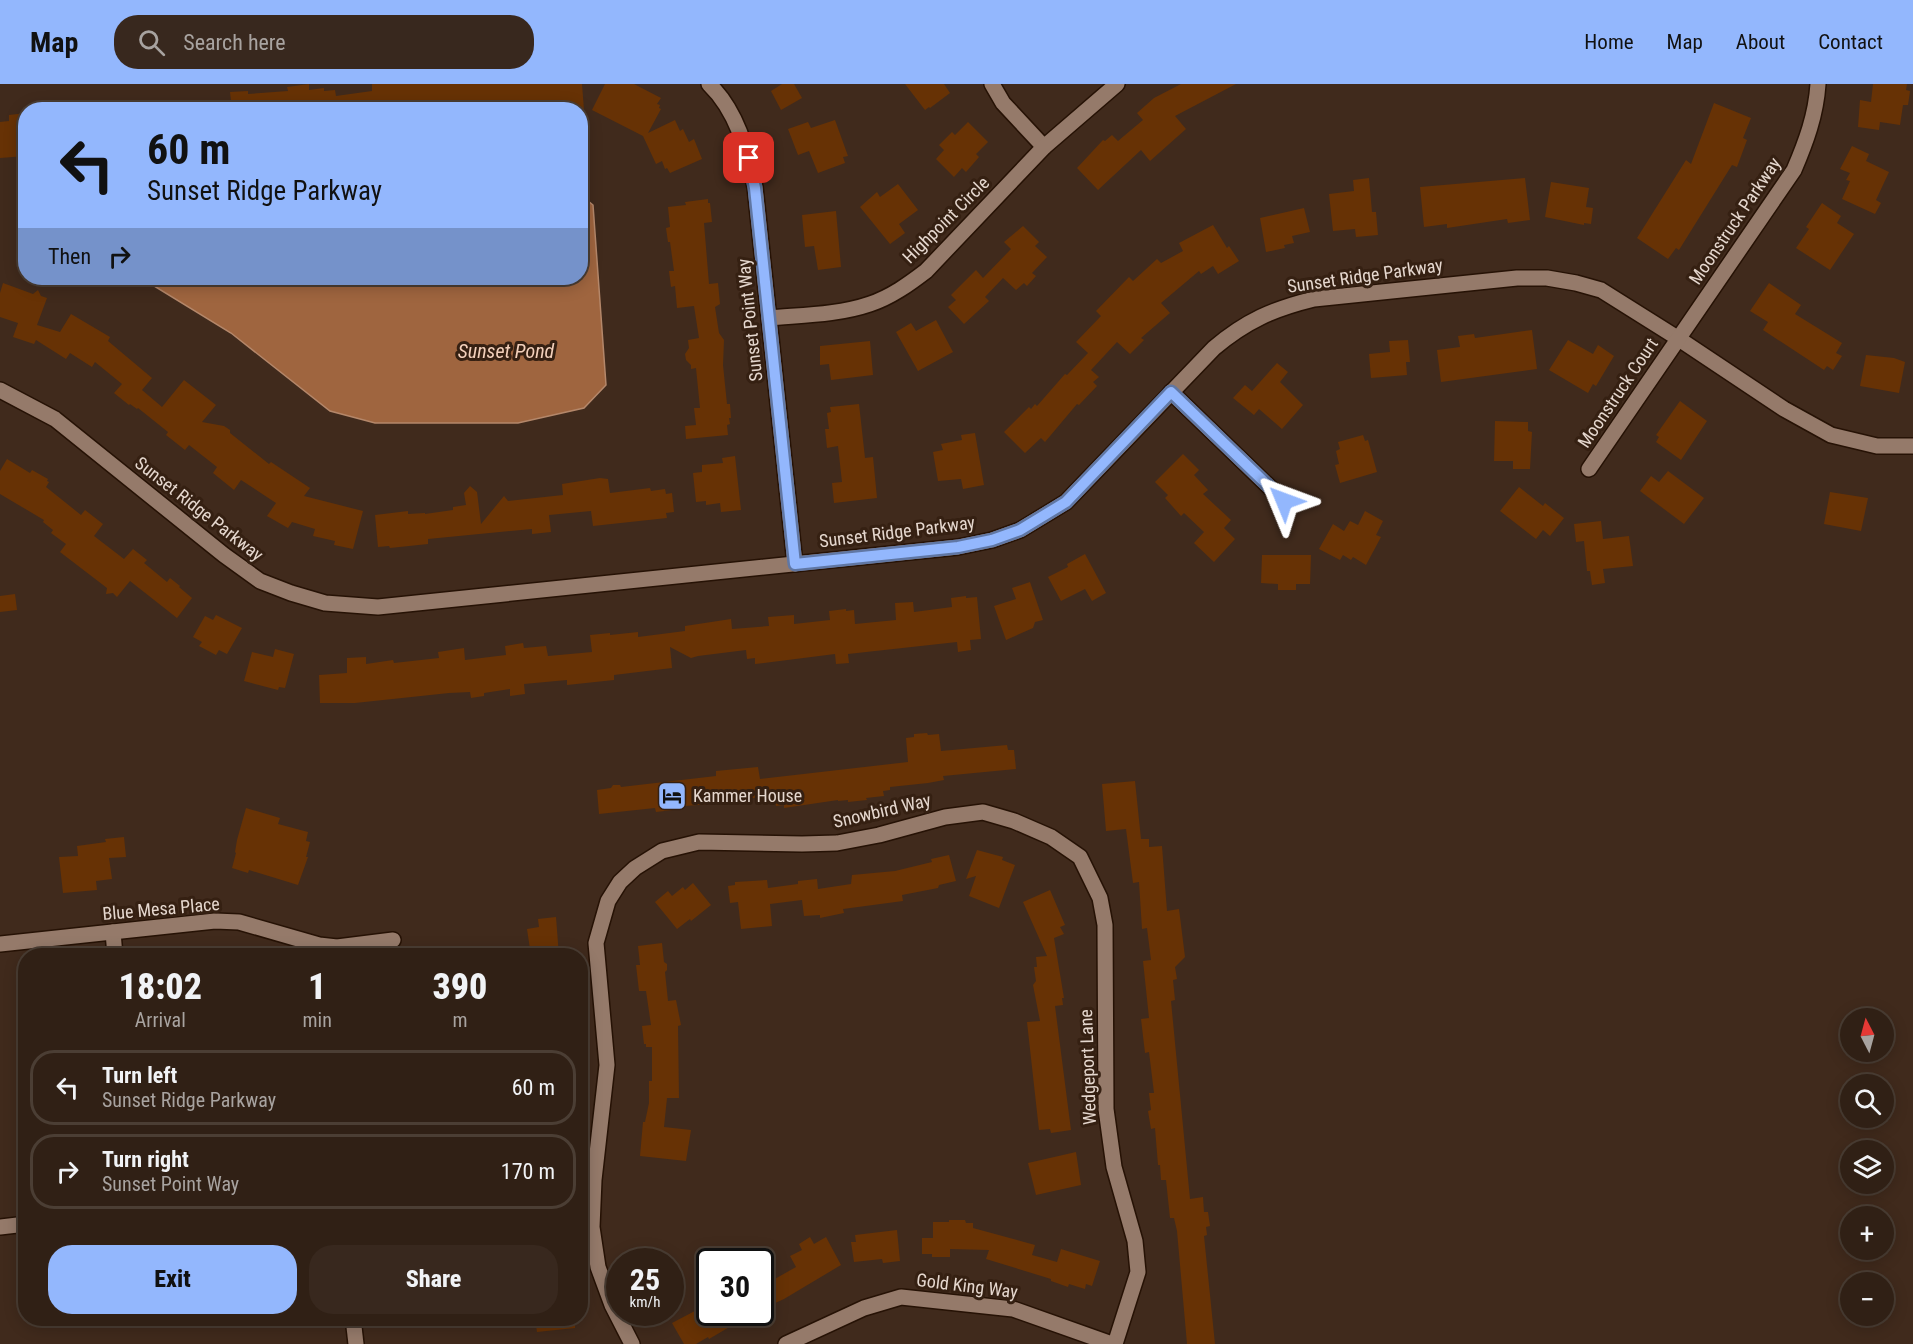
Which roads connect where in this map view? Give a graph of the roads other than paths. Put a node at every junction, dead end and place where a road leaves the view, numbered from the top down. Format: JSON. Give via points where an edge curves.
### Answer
{"nodes":[{"id":1,"x":709,"y":84,"type":"edge"},
{"id":2,"x":992,"y":84,"type":"edge"},
{"id":3,"x":1117,"y":84,"type":"edge"},
{"id":4,"x":1818,"y":84,"type":"edge"},
{"id":5,"x":1044,"y":147,"type":"junction"},
{"id":6,"x":769,"y":318,"type":"junction"},
{"id":7,"x":1678,"y":339,"type":"junction"},
{"id":8,"x":0,"y":390,"type":"edge"},
{"id":9,"x":1171,"y":392,"type":"junction"},
{"id":10,"x":1913,"y":446,"type":"edge"},
{"id":11,"x":1589,"y":469,"type":"dead end"},
{"id":12,"x":1284,"y":501,"type":"dead end"},
{"id":13,"x":795,"y":564,"type":"junction"},
{"id":14,"x":1051,"y":837,"type":"joint"},
{"id":15,"x":113,"y":932,"type":"junction"},
{"id":16,"x":393,"y":940,"type":"dead end"},
{"id":17,"x":0,"y":944,"type":"edge"},
{"id":18,"x":114,"y":948,"type":"edge"},
{"id":19,"x":18,"y":1225,"type":"edge"},
{"id":20,"x":0,"y":1227,"type":"edge"},
{"id":21,"x":354,"y":1326,"type":"edge"},
{"id":22,"x":356,"y":1344,"type":"edge"},
{"id":23,"x":632,"y":1344,"type":"edge"},
{"id":24,"x":786,"y":1344,"type":"edge"},
{"id":25,"x":1113,"y":1344,"type":"edge"}],
"edges":[{"from":1,"to":6,"type":"street","name":"Sunset Point Way","via":[[731,112],[749,158]]},
{"from":2,"to":5,"type":"street","via":[[1003,103]]},
{"from":3,"to":5,"type":"street","name":"Highpoint Circle"},
{"from":4,"to":7,"type":"street","name":"Moonstruck Parkway","via":[[1816,109],[1794,170]]},
{"from":5,"to":6,"type":"street","name":"Highpoint Circle","via":[[926,271],[902,289],[872,304],[848,310]]},
{"from":6,"to":13,"type":"street","name":"Sunset Point Way"},
{"from":7,"to":9,"type":"street","name":"Sunset Ridge Parkway","via":[[1601,290],[1546,278],[1314,299],[1257,317],[1233,332]]},
{"from":7,"to":10,"type":"street","name":"Sunset Ridge Parkway","via":[[1831,435],[1876,446]]},
{"from":7,"to":11,"type":"street","name":"Moonstruck Court"},
{"from":8,"to":13,"type":"street","name":"Sunset Ridge Parkway","via":[[55,419],[260,581],[325,603],[378,607]]},
{"from":9,"to":12,"type":"street"},
{"from":9,"to":13,"type":"street","name":"Sunset Ridge Parkway","via":[[1066,502],[1020,530],[958,547]]},
{"from":14,"to":23,"type":"street","name":"Snowbird Way","via":[[983,812],[945,817],[837,843],[699,842],[662,851],[620,882],[608,901],[596,944],[607,1065],[592,1227],[598,1267]]},
{"from":14,"to":25,"type":"street","name":"Wedgeport Lane","via":[[1080,857],[1100,898],[1105,925],[1106,1109],[1114,1167],[1135,1241],[1138,1272]]},
{"from":15,"to":16,"type":"street","name":"Blue Mesa Place","via":[[223,921],[319,945],[337,947]]},
{"from":15,"to":17,"type":"street","name":"Blue Mesa Place"},
{"from":15,"to":18,"type":"street"},
{"from":19,"to":20,"type":"street"},
{"from":21,"to":22,"type":"street"},
{"from":24,"to":25,"type":"street","name":"Gold King Way","via":[[864,1308],[901,1297],[1013,1309]]}]}
